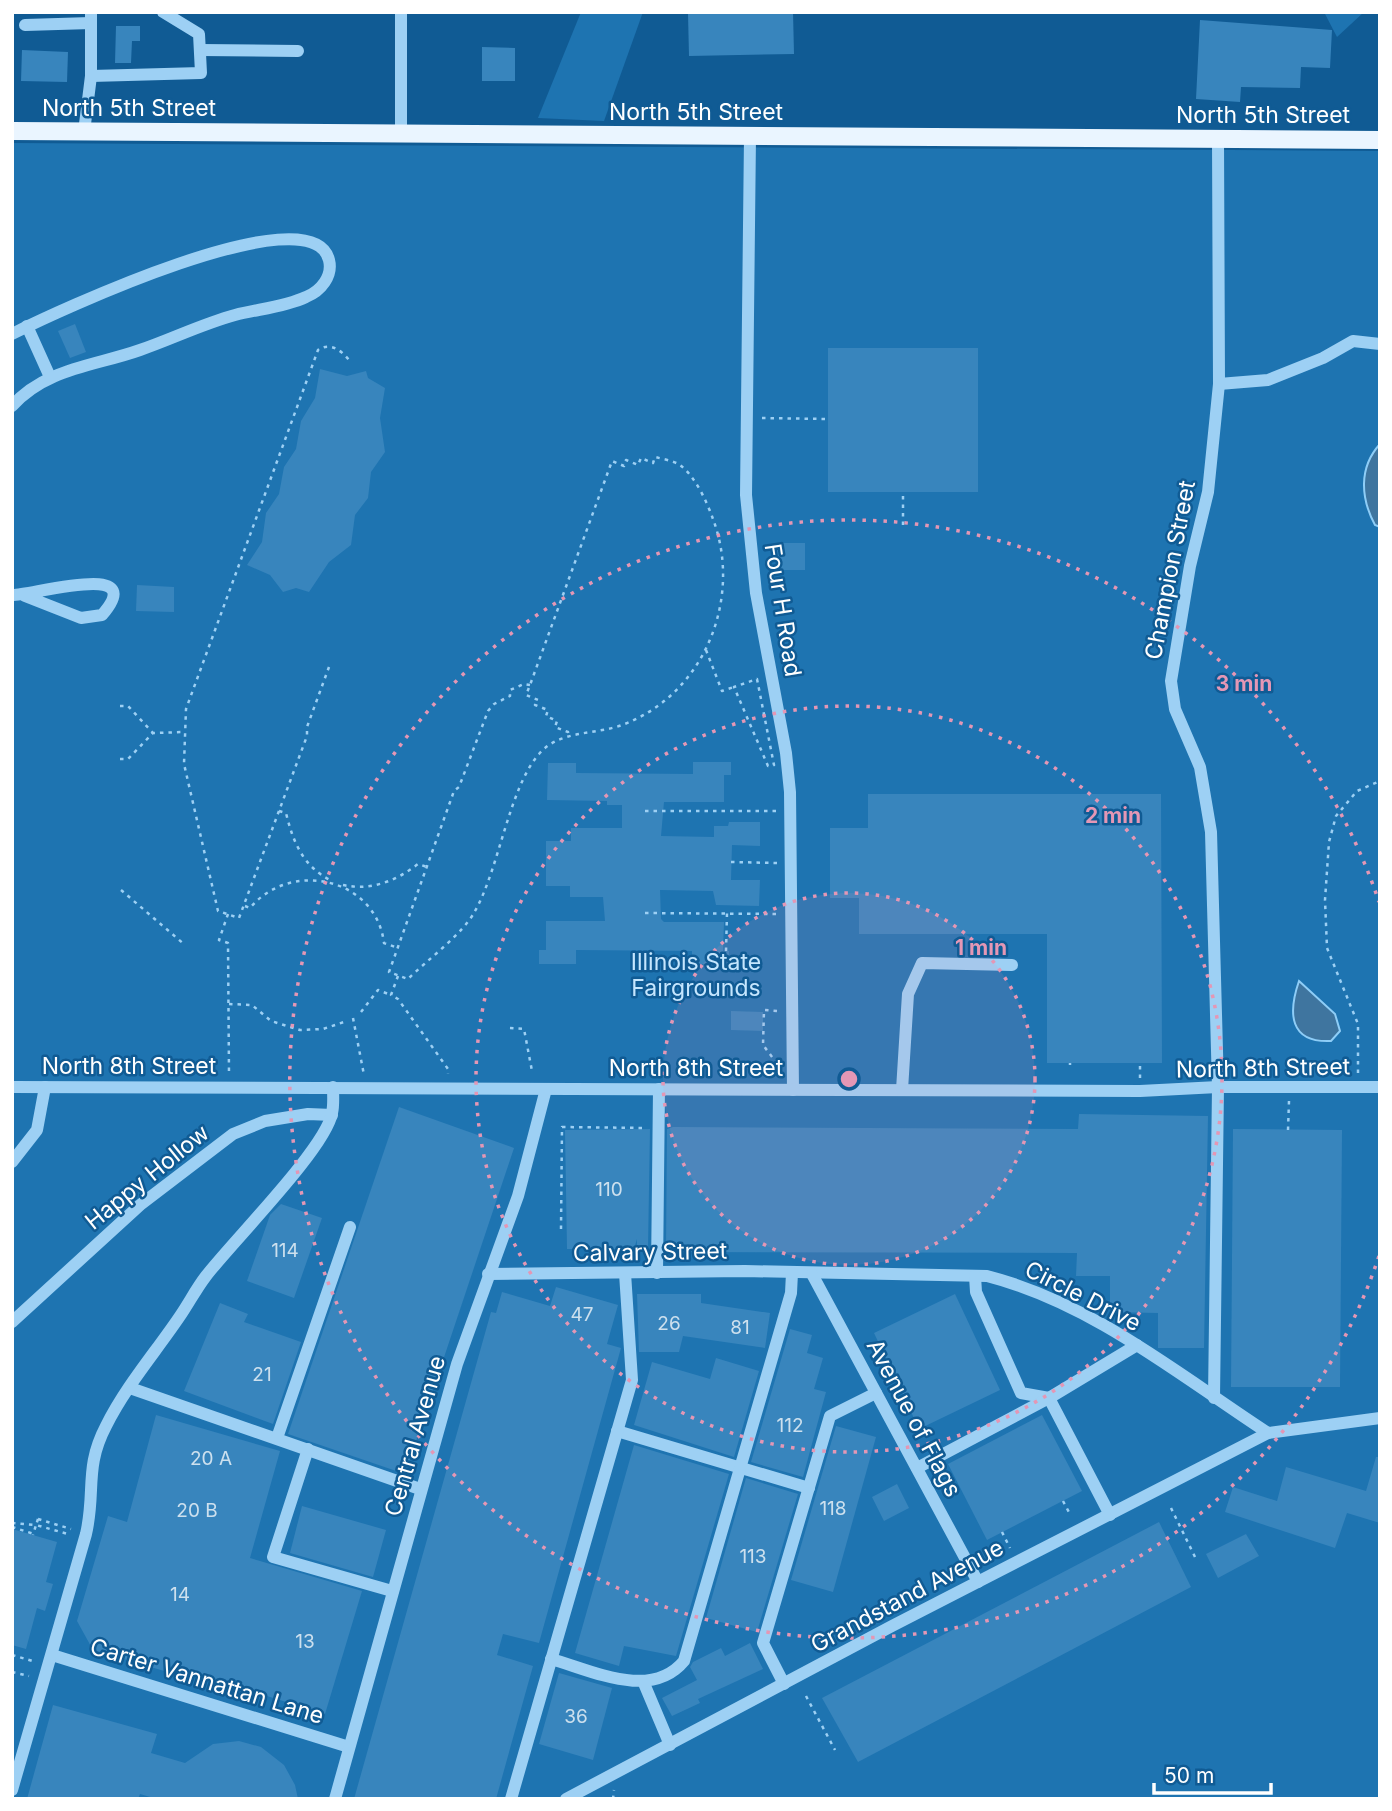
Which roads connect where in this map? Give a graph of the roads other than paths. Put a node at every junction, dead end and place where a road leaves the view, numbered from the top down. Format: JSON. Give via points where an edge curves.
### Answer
{"nodes":[{"id":1,"x":163,"y":12,"type":"edge"},
{"id":2,"x":401,"y":12,"type":"edge"},
{"id":3,"x":91,"y":18,"type":"edge"},
{"id":4,"x":25,"y":25,"type":"dead end"},
{"id":5,"x":200,"y":50,"type":"junction"},
{"id":6,"x":298,"y":51,"type":"dead end"},
{"id":7,"x":91,"y":76,"type":"junction"},
{"id":8,"x":12,"y":131,"type":"edge"},
{"id":9,"x":84,"y":132,"type":"junction"},
{"id":10,"x":401,"y":134,"type":"junction"},
{"id":11,"x":750,"y":136,"type":"junction"},
{"id":12,"x":1218,"y":139,"type":"junction"},
{"id":13,"x":1380,"y":140,"type":"edge"},
{"id":14,"x":27,"y":326,"type":"junction"},
{"id":15,"x":12,"y":334,"type":"edge"},
{"id":16,"x":1380,"y":344,"type":"edge"},
{"id":17,"x":50,"y":377,"type":"junction"},
{"id":18,"x":1219,"y":384,"type":"junction"},
{"id":19,"x":12,"y":406,"type":"edge"},
{"id":20,"x":19,"y":596,"type":"edge"},
{"id":21,"x":1012,"y":965,"type":"dead end"},
{"id":22,"x":12,"y":1087,"type":"edge"},
{"id":23,"x":45,"y":1087,"type":"junction"},
{"id":24,"x":333,"y":1087,"type":"junction"},
{"id":25,"x":1219,"y":1087,"type":"junction"},
{"id":26,"x":1380,"y":1087,"type":"edge"},
{"id":27,"x":546,"y":1089,"type":"junction"},
{"id":28,"x":659,"y":1090,"type":"junction"},
{"id":29,"x":793,"y":1090,"type":"junction"},
{"id":30,"x":902,"y":1090,"type":"junction"},
{"id":31,"x":332,"y":1115,"type":"junction"},
{"id":32,"x":12,"y":1162,"type":"edge"},
{"id":33,"x":350,"y":1227,"type":"dead end"},
{"id":34,"x":625,"y":1273,"type":"junction"},
{"id":35,"x":657,"y":1273,"type":"junction"},
{"id":36,"x":792,"y":1273,"type":"junction"},
{"id":37,"x":812,"y":1274,"type":"junction"},
{"id":38,"x":488,"y":1275,"type":"junction"},
{"id":39,"x":975,"y":1276,"type":"junction"},
{"id":40,"x":12,"y":1322,"type":"edge"},
{"id":41,"x":1137,"y":1345,"type":"junction"},
{"id":42,"x":130,"y":1388,"type":"junction"},
{"id":43,"x":876,"y":1393,"type":"junction"},
{"id":44,"x":1049,"y":1398,"type":"junction"},
{"id":45,"x":1214,"y":1398,"type":"junction"},
{"id":46,"x":1380,"y":1418,"type":"edge"},
{"id":47,"x":617,"y":1431,"type":"junction"},
{"id":48,"x":1268,"y":1433,"type":"junction"},
{"id":49,"x":277,"y":1438,"type":"junction"},
{"id":50,"x":308,"y":1449,"type":"junction"},
{"id":51,"x":740,"y":1468,"type":"junction"},
{"id":52,"x":916,"y":1468,"type":"junction"},
{"id":53,"x":809,"y":1488,"type":"junction"},
{"id":54,"x":420,"y":1489,"type":"junction"},
{"id":55,"x":1110,"y":1515,"type":"junction"},
{"id":56,"x":978,"y":1582,"type":"junction"},
{"id":57,"x":392,"y":1591,"type":"junction"},
{"id":58,"x":52,"y":1655,"type":"junction"},
{"id":59,"x":551,"y":1659,"type":"junction"},
{"id":60,"x":643,"y":1681,"type":"junction"},
{"id":61,"x":784,"y":1684,"type":"junction"},
{"id":62,"x":670,"y":1745,"type":"junction"},
{"id":63,"x":349,"y":1747,"type":"junction"},
{"id":64,"x":12,"y":1790,"type":"edge"},
{"id":65,"x":335,"y":1799,"type":"edge"},
{"id":66,"x":511,"y":1799,"type":"edge"},
{"id":67,"x":566,"y":1799,"type":"edge"}],
"edges":[{"from":1,"to":5,"type":"street","via":[[199,34]]},
{"from":2,"to":10,"type":"street"},
{"from":3,"to":4,"type":"street"},
{"from":3,"to":7,"type":"street"},
{"from":5,"to":6,"type":"street"},
{"from":5,"to":7,"type":"street","via":[[201,73]]},
{"from":7,"to":9,"type":"street"},
{"from":8,"to":9,"type":"main road","name":"North 5th Street"},
{"from":9,"to":10,"type":"main road","name":"North 5th Street"},
{"from":10,"to":11,"type":"main road","name":"North 5th Street"},
{"from":11,"to":12,"type":"main road","name":"North 5th Street"},
{"from":11,"to":29,"type":"street","name":"Four H Road","via":[[746,495],[755,593],[788,762]]},
{"from":12,"to":13,"type":"main road","name":"North 5th Street"},
{"from":12,"to":18,"type":"street","name":"Champion Street"},
{"from":14,"to":15,"type":"street"},
{"from":14,"to":17,"type":"street"},
{"from":14,"to":17,"type":"street","via":[[116,287],[222,251],[287,237],[305,239],[326,252],[329,273],[324,284],[306,297],[232,316],[136,352]]},
{"from":16,"to":18,"type":"street","via":[[1353,341],[1268,380]]},
{"from":17,"to":19,"type":"street"},
{"from":18,"to":25,"type":"street","name":"Champion Street","via":[[1208,492],[1171,681],[1175,709],[1200,767],[1210,820]]},
{"from":20,"to":20,"type":"street","via":[[81,618],[102,615],[112,599],[106,584],[90,581]]},
{"from":21,"to":30,"type":"street","via":[[922,963],[908,994]]},
{"from":22,"to":23,"type":"street","name":"North 8th Street"},
{"from":23,"to":24,"type":"street","name":"North 8th Street"},
{"from":23,"to":32,"type":"street","via":[[37,1130]]},
{"from":24,"to":27,"type":"street","name":"North 8th Street"},
{"from":24,"to":31,"type":"street"},
{"from":25,"to":26,"type":"street","name":"North 8th Street"},
{"from":25,"to":30,"type":"street","name":"North 8th Street"},
{"from":25,"to":45,"type":"street","name":"Champion Street"},
{"from":27,"to":28,"type":"street","name":"North 8th Street"},
{"from":27,"to":38,"type":"street","name":"Central Avenue","via":[[517,1196]]},
{"from":28,"to":29,"type":"street","name":"North 8th Street"},
{"from":28,"to":35,"type":"street"},
{"from":29,"to":30,"type":"street","name":"North 8th Street"},
{"from":31,"to":40,"type":"street","name":"Happy Hollow","via":[[265,1121],[233,1133],[140,1205]]},
{"from":31,"to":42,"type":"street","via":[[306,1157],[205,1278]]},
{"from":33,"to":49,"type":"street"},
{"from":34,"to":35,"type":"street","name":"Calvary Street"},
{"from":34,"to":38,"type":"street","name":"Calvary Street"},
{"from":34,"to":47,"type":"street","via":[[632,1380]]},
{"from":35,"to":36,"type":"street","name":"Calvary Street"},
{"from":36,"to":37,"type":"street","name":"Calvary Street"},
{"from":36,"to":51,"type":"street","via":[[792,1293]]},
{"from":37,"to":39,"type":"street","name":"Circle Drive"},
{"from":37,"to":43,"type":"street","name":"Avenue of Flags"},
{"from":38,"to":54,"type":"street","name":"Central Avenue"},
{"from":39,"to":41,"type":"street","name":"Circle Drive","via":[[1032,1289]]},
{"from":39,"to":44,"type":"street","via":[[975,1292],[1021,1393]]},
{"from":41,"to":44,"type":"street"},
{"from":41,"to":45,"type":"street","name":"Circle Drive"},
{"from":42,"to":49,"type":"street"},
{"from":42,"to":58,"type":"street","via":[[93,1453],[90,1516]]},
{"from":43,"to":52,"type":"street","name":"Avenue of Flags"},
{"from":43,"to":53,"type":"street","via":[[831,1416]]},
{"from":44,"to":52,"type":"street"},
{"from":44,"to":55,"type":"street"},
{"from":45,"to":48,"type":"street","name":"Circle Drive"},
{"from":46,"to":48,"type":"street","name":"Grandstand Avenue"},
{"from":47,"to":51,"type":"street"},
{"from":47,"to":59,"type":"street"},
{"from":48,"to":55,"type":"street","name":"Grandstand Avenue"},
{"from":49,"to":50,"type":"street"},
{"from":50,"to":54,"type":"street"},
{"from":50,"to":57,"type":"street","via":[[273,1557]]},
{"from":51,"to":53,"type":"street"},
{"from":51,"to":60,"type":"street","via":[[684,1661],[672,1671]]},
{"from":52,"to":56,"type":"street","name":"Avenue of Flags"},
{"from":53,"to":61,"type":"street","via":[[763,1643]]},
{"from":54,"to":57,"type":"street","name":"Central Avenue"},
{"from":55,"to":56,"type":"street","name":"Grandstand Avenue"},
{"from":56,"to":61,"type":"street","name":"Grandstand Avenue"},
{"from":57,"to":63,"type":"street","name":"Central Avenue"},
{"from":58,"to":63,"type":"street","name":"Carter Vannattan Lane"},
{"from":58,"to":64,"type":"street"},
{"from":59,"to":60,"type":"street","via":[[634,1683]]},
{"from":59,"to":66,"type":"street"},
{"from":60,"to":62,"type":"street"},
{"from":61,"to":62,"type":"street","name":"Grandstand Avenue"},
{"from":62,"to":67,"type":"street","name":"Grandstand Avenue"},
{"from":63,"to":65,"type":"street","name":"Central Avenue"}]}
